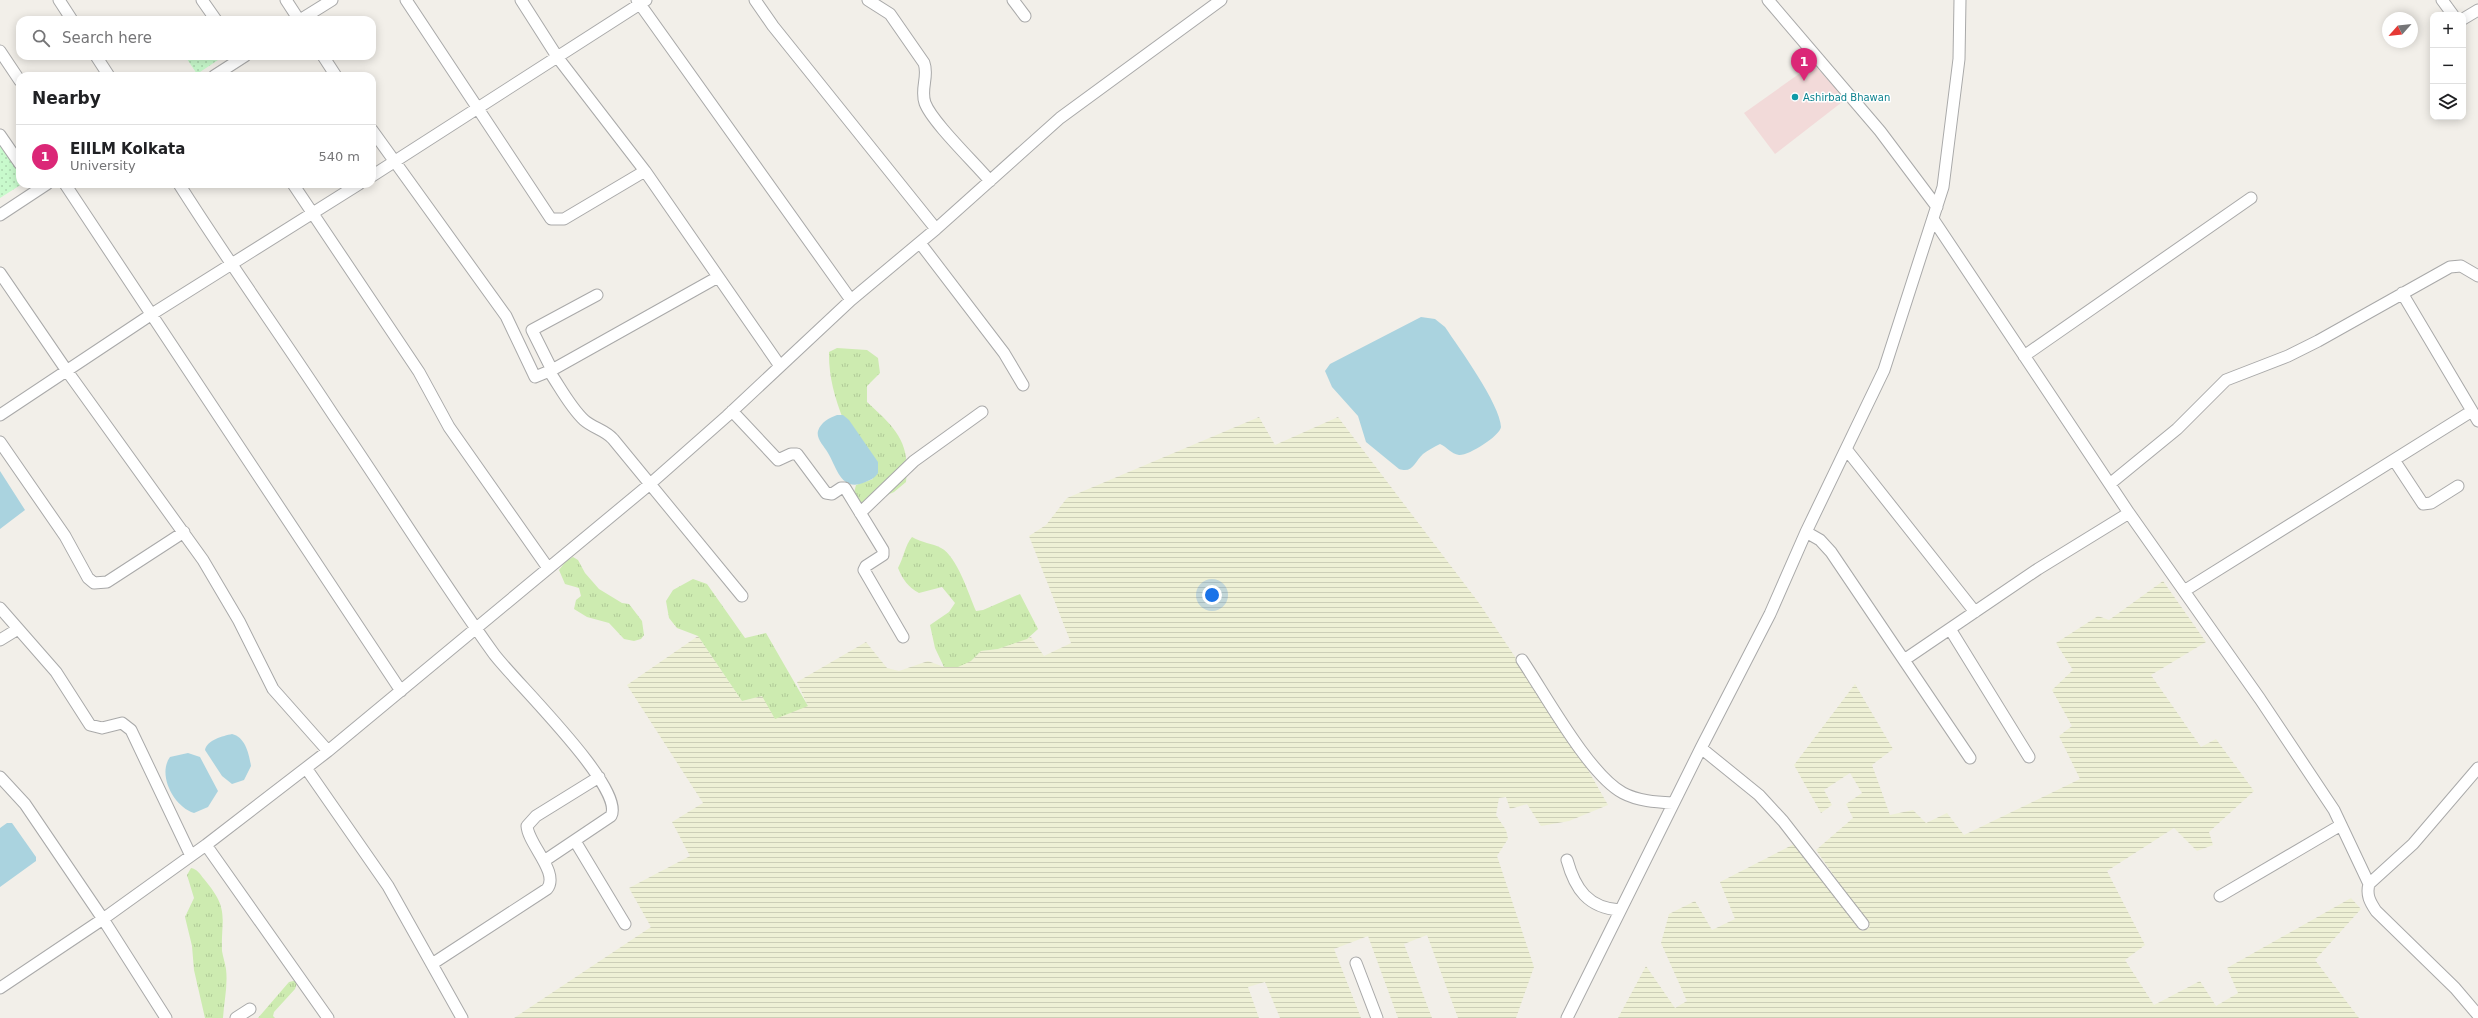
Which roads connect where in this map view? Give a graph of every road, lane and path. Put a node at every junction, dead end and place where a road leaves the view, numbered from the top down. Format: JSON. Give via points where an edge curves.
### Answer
{"nodes":[{"id":1,"x":59,"y":0,"type":"edge"},
{"id":2,"x":202,"y":0,"type":"edge"},
{"id":3,"x":286,"y":0,"type":"edge"},
{"id":4,"x":332,"y":0,"type":"edge"},
{"id":5,"x":406,"y":0,"type":"edge"},
{"id":6,"x":521,"y":0,"type":"edge"},
{"id":7,"x":755,"y":0,"type":"edge"},
{"id":8,"x":868,"y":0,"type":"edge"},
{"id":9,"x":1014,"y":0,"type":"edge"},
{"id":10,"x":1221,"y":0,"type":"edge"},
{"id":11,"x":1768,"y":0,"type":"edge"},
{"id":12,"x":1960,"y":0,"type":"edge"},
{"id":13,"x":2442,"y":0,"type":"edge"},
{"id":14,"x":641,"y":1,"type":"edge"},
{"id":15,"x":2478,"y":10,"type":"edge"},
{"id":16,"x":2451,"y":12,"type":"edge"},
{"id":17,"x":69,"y":16,"type":"edge"},
{"id":18,"x":213,"y":16,"type":"edge"},
{"id":19,"x":297,"y":16,"type":"edge"},
{"id":20,"x":306,"y":16,"type":"edge"},
{"id":21,"x":1025,"y":16,"type":"dead end"},
{"id":22,"x":2466,"y":17,"type":"edge"},
{"id":23,"x":0,"y":51,"type":"edge"},
{"id":24,"x":558,"y":58,"type":"junction"},
{"id":25,"x":99,"y":60,"type":"edge"},
{"id":26,"x":239,"y":60,"type":"edge"},
{"id":27,"x":326,"y":60,"type":"edge"},
{"id":28,"x":106,"y":72,"type":"edge"},
{"id":29,"x":223,"y":72,"type":"edge"},
{"id":30,"x":333,"y":72,"type":"edge"},
{"id":31,"x":16,"y":75,"type":"edge"},
{"id":32,"x":476,"y":109,"type":"junction"},
{"id":33,"x":0,"y":135,"type":"edge"},
{"id":34,"x":376,"y":136,"type":"edge"},
{"id":35,"x":16,"y":158,"type":"edge"},
{"id":36,"x":394,"y":162,"type":"junction"},
{"id":37,"x":645,"y":172,"type":"junction"},
{"id":38,"x":376,"y":173,"type":"edge"},
{"id":39,"x":990,"y":181,"type":"junction"},
{"id":40,"x":37,"y":188,"type":"edge"},
{"id":41,"x":68,"y":188,"type":"edge"},
{"id":42,"x":182,"y":188,"type":"edge"},
{"id":43,"x":296,"y":188,"type":"edge"},
{"id":44,"x":353,"y":188,"type":"edge"},
{"id":45,"x":2251,"y":198,"type":"dead end"},
{"id":46,"x":1937,"y":207,"type":"junction"},
{"id":47,"x":313,"y":213,"type":"junction"},
{"id":48,"x":0,"y":215,"type":"edge"},
{"id":49,"x":1933,"y":220,"type":"junction"},
{"id":50,"x":936,"y":229,"type":"junction"},
{"id":51,"x":920,"y":243,"type":"junction"},
{"id":52,"x":230,"y":265,"type":"junction"},
{"id":53,"x":0,"y":273,"type":"edge"},
{"id":54,"x":2478,"y":276,"type":"edge"},
{"id":55,"x":718,"y":277,"type":"junction"},
{"id":56,"x":2402,"y":293,"type":"junction"},
{"id":57,"x":597,"y":295,"type":"dead end"},
{"id":58,"x":851,"y":300,"type":"junction"},
{"id":59,"x":152,"y":314,"type":"junction"},
{"id":60,"x":2024,"y":356,"type":"junction"},
{"id":61,"x":780,"y":366,"type":"junction"},
{"id":62,"x":550,"y":370,"type":"junction"},
{"id":63,"x":67,"y":371,"type":"junction"},
{"id":64,"x":1023,"y":385,"type":"dead end"},
{"id":65,"x":732,"y":411,"type":"junction"},
{"id":66,"x":2472,"y":411,"type":"junction"},
{"id":67,"x":982,"y":412,"type":"dead end"},
{"id":68,"x":0,"y":415,"type":"edge"},
{"id":69,"x":2478,"y":421,"type":"edge"},
{"id":70,"x":0,"y":442,"type":"edge"},
{"id":71,"x":1846,"y":449,"type":"junction"},
{"id":72,"x":2394,"y":460,"type":"junction"},
{"id":73,"x":2110,"y":483,"type":"junction"},
{"id":74,"x":650,"y":484,"type":"junction"},
{"id":75,"x":2458,"y":486,"type":"dead end"},
{"id":76,"x":860,"y":513,"type":"junction"},
{"id":77,"x":2129,"y":513,"type":"junction"},
{"id":78,"x":184,"y":532,"type":"junction"},
{"id":79,"x":1806,"y":532,"type":"junction"},
{"id":80,"x":548,"y":568,"type":"junction"},
{"id":81,"x":2184,"y":591,"type":"junction"},
{"id":82,"x":742,"y":596,"type":"dead end"},
{"id":83,"x":0,"y":608,"type":"edge"},
{"id":84,"x":1975,"y":612,"type":"junction"},
{"id":85,"x":18,"y":629,"type":"junction"},
{"id":86,"x":476,"y":629,"type":"junction"},
{"id":87,"x":1950,"y":629,"type":"junction"},
{"id":88,"x":903,"y":637,"type":"dead end"},
{"id":89,"x":0,"y":640,"type":"edge"},
{"id":90,"x":1904,"y":660,"type":"junction"},
{"id":91,"x":1525,"y":663,"type":"dead end"},
{"id":92,"x":402,"y":691,"type":"junction"},
{"id":93,"x":1700,"y":748,"type":"junction"},
{"id":94,"x":328,"y":751,"type":"junction"},
{"id":95,"x":2029,"y":757,"type":"dead end"},
{"id":96,"x":1970,"y":758,"type":"dead end"},
{"id":97,"x":306,"y":768,"type":"junction"},
{"id":98,"x":2478,"y":768,"type":"edge"},
{"id":99,"x":0,"y":777,"type":"edge"},
{"id":100,"x":599,"y":777,"type":"junction"},
{"id":101,"x":1673,"y":803,"type":"junction"},
{"id":102,"x":2341,"y":825,"type":"junction"},
{"id":103,"x":575,"y":840,"type":"junction"},
{"id":104,"x":206,"y":845,"type":"junction"},
{"id":105,"x":191,"y":856,"type":"junction"},
{"id":106,"x":1566,"y":860,"type":"dead end"},
{"id":107,"x":544,"y":861,"type":"junction"},
{"id":108,"x":2369,"y":884,"type":"junction"},
{"id":109,"x":2220,"y":896,"type":"dead end"},
{"id":110,"x":1620,"y":910,"type":"junction"},
{"id":111,"x":103,"y":919,"type":"junction"},
{"id":112,"x":625,"y":924,"type":"dead end"},
{"id":113,"x":1863,"y":924,"type":"dead end"},
{"id":114,"x":1356,"y":963,"type":"dead end"},
{"id":115,"x":432,"y":964,"type":"junction"},
{"id":116,"x":1,"y":987,"type":"edge"},
{"id":117,"x":250,"y":1009,"type":"dead end"},
{"id":118,"x":2478,"y":1015,"type":"edge"},
{"id":119,"x":166,"y":1018,"type":"edge"},
{"id":120,"x":236,"y":1018,"type":"edge"},
{"id":121,"x":328,"y":1018,"type":"edge"},
{"id":122,"x":462,"y":1018,"type":"edge"},
{"id":123,"x":1377,"y":1018,"type":"edge"},
{"id":124,"x":1567,"y":1018,"type":"edge"}],
"edges":[{"from":1,"to":17,"type":"street"},
{"from":2,"to":18,"type":"street"},
{"from":3,"to":19,"type":"street"},
{"from":4,"to":20,"type":"street"},
{"from":5,"to":32,"type":"street"},
{"from":6,"to":24,"type":"street"},
{"from":7,"to":50,"type":"street","via":[[773,26]]},
{"from":8,"to":39,"type":"street","via":[[890,14],[924,63],[926,70],[923,93],[932,115]]},
{"from":9,"to":21,"type":"street"},
{"from":10,"to":39,"type":"street","via":[[1060,118]]},
{"from":11,"to":46,"type":"street","via":[[1880,131]]},
{"from":12,"to":46,"type":"street","via":[[1959,59],[1943,187]]},
{"from":13,"to":16,"type":"street"},
{"from":14,"to":24,"type":"street"},
{"from":14,"to":58,"type":"street"},
{"from":15,"to":22,"type":"street"},
{"from":23,"to":31,"type":"street"},
{"from":24,"to":32,"type":"street"},
{"from":24,"to":37,"type":"street"},
{"from":25,"to":28,"type":"street"},
{"from":26,"to":29,"type":"street"},
{"from":27,"to":30,"type":"street"},
{"from":32,"to":36,"type":"street"},
{"from":32,"to":37,"type":"street","via":[[550,219],[564,219]]},
{"from":33,"to":35,"type":"street"},
{"from":34,"to":36,"type":"street"},
{"from":36,"to":38,"type":"street"},
{"from":36,"to":62,"type":"street","via":[[506,316],[534,376]]},
{"from":37,"to":55,"type":"street"},
{"from":39,"to":50,"type":"street"},
{"from":40,"to":48,"type":"street"},
{"from":41,"to":59,"type":"street"},
{"from":42,"to":52,"type":"street"},
{"from":43,"to":47,"type":"street"},
{"from":44,"to":47,"type":"street"},
{"from":45,"to":60,"type":"street"},
{"from":46,"to":49,"type":"street"},
{"from":47,"to":52,"type":"street"},
{"from":47,"to":80,"type":"street","via":[[425,382],[449,427]]},
{"from":49,"to":60,"type":"street"},
{"from":49,"to":71,"type":"street","via":[[1884,370]]},
{"from":50,"to":51,"type":"street"},
{"from":51,"to":58,"type":"street"},
{"from":51,"to":64,"type":"street","via":[[1004,354]]},
{"from":52,"to":59,"type":"street"},
{"from":52,"to":86,"type":"street","via":[[338,420]]},
{"from":53,"to":63,"type":"street"},
{"from":54,"to":56,"type":"street","via":[[2461,266],[2450,267]]},
{"from":55,"to":61,"type":"street"},
{"from":55,"to":62,"type":"street"},
{"from":56,"to":66,"type":"street"},
{"from":56,"to":73,"type":"street","via":[[2288,356],[2226,380],[2177,429]]},
{"from":57,"to":62,"type":"street","via":[[532,330]]},
{"from":58,"to":61,"type":"street"},
{"from":59,"to":63,"type":"street"},
{"from":59,"to":92,"type":"street"},
{"from":60,"to":73,"type":"street"},
{"from":61,"to":65,"type":"street"},
{"from":62,"to":74,"type":"street","via":[[577,413],[612,438]]},
{"from":63,"to":68,"type":"street"},
{"from":63,"to":78,"type":"street"},
{"from":65,"to":74,"type":"street"},
{"from":65,"to":76,"type":"street","via":[[774,458],[780,460],[797,454],[824,491],[832,494],[843,487]]},
{"from":66,"to":69,"type":"street"},
{"from":66,"to":72,"type":"street"},
{"from":67,"to":76,"type":"street","via":[[914,461]]},
{"from":70,"to":78,"type":"street","via":[[65,536],[88,578],[94,584],[107,582]]},
{"from":71,"to":79,"type":"street"},
{"from":71,"to":84,"type":"street"},
{"from":72,"to":75,"type":"street","via":[[2423,504],[2431,503]]},
{"from":72,"to":81,"type":"street"},
{"from":73,"to":77,"type":"street"},
{"from":74,"to":80,"type":"street"},
{"from":74,"to":82,"type":"street"},
{"from":76,"to":88,"type":"street","via":[[883,552],[883,555],[864,570]]},
{"from":77,"to":81,"type":"street"},
{"from":77,"to":84,"type":"street","via":[[2038,569]]},
{"from":78,"to":94,"type":"street","via":[[239,621],[273,689]]},
{"from":79,"to":90,"type":"street","via":[[1820,540],[1831,552]]},
{"from":79,"to":93,"type":"street","via":[[1770,614]]},
{"from":80,"to":86,"type":"street"},
{"from":81,"to":102,"type":"street","via":[[2321,790]]},
{"from":83,"to":85,"type":"street"},
{"from":84,"to":87,"type":"street"},
{"from":85,"to":89,"type":"street"},
{"from":85,"to":105,"type":"street","via":[[56,672],[90,725],[102,728],[122,723],[131,730]]},
{"from":86,"to":92,"type":"street"},
{"from":86,"to":100,"type":"street","via":[[512,677],[580,751]]},
{"from":87,"to":90,"type":"street"},
{"from":87,"to":95,"type":"street"},
{"from":90,"to":96,"type":"street"},
{"from":91,"to":101,"type":"street","via":[[1587,758],[1608,783],[1623,793],[1643,800]]},
{"from":92,"to":94,"type":"street"},
{"from":93,"to":101,"type":"street"},
{"from":93,"to":113,"type":"street","via":[[1759,795],[1783,820]]},
{"from":94,"to":97,"type":"street"},
{"from":97,"to":104,"type":"street"},
{"from":97,"to":115,"type":"street","via":[[388,886]]},
{"from":98,"to":108,"type":"street","via":[[2413,844]]},
{"from":99,"to":111,"type":"street","via":[[25,804]]},
{"from":100,"to":103,"type":"street","via":[[612,800],[614,811],[606,821]]},
{"from":100,"to":107,"type":"street","via":[[530,821],[527,832]]},
{"from":101,"to":110,"type":"street"},
{"from":102,"to":108,"type":"street"},
{"from":102,"to":109,"type":"street"},
{"from":103,"to":107,"type":"street"},
{"from":103,"to":112,"type":"street"},
{"from":104,"to":105,"type":"street"},
{"from":104,"to":121,"type":"street"},
{"from":105,"to":111,"type":"street"},
{"from":106,"to":110,"type":"street","via":[[1572,877],[1586,899],[1600,907]]},
{"from":107,"to":115,"type":"street","via":[[550,878],[547,890]]},
{"from":108,"to":118,"type":"street","via":[[2369,900],[2376,910],[2456,988]]},
{"from":110,"to":124,"type":"street"},
{"from":111,"to":116,"type":"street"},
{"from":111,"to":119,"type":"street"},
{"from":114,"to":123,"type":"street"},
{"from":115,"to":122,"type":"street"},
{"from":117,"to":120,"type":"street"}]}
